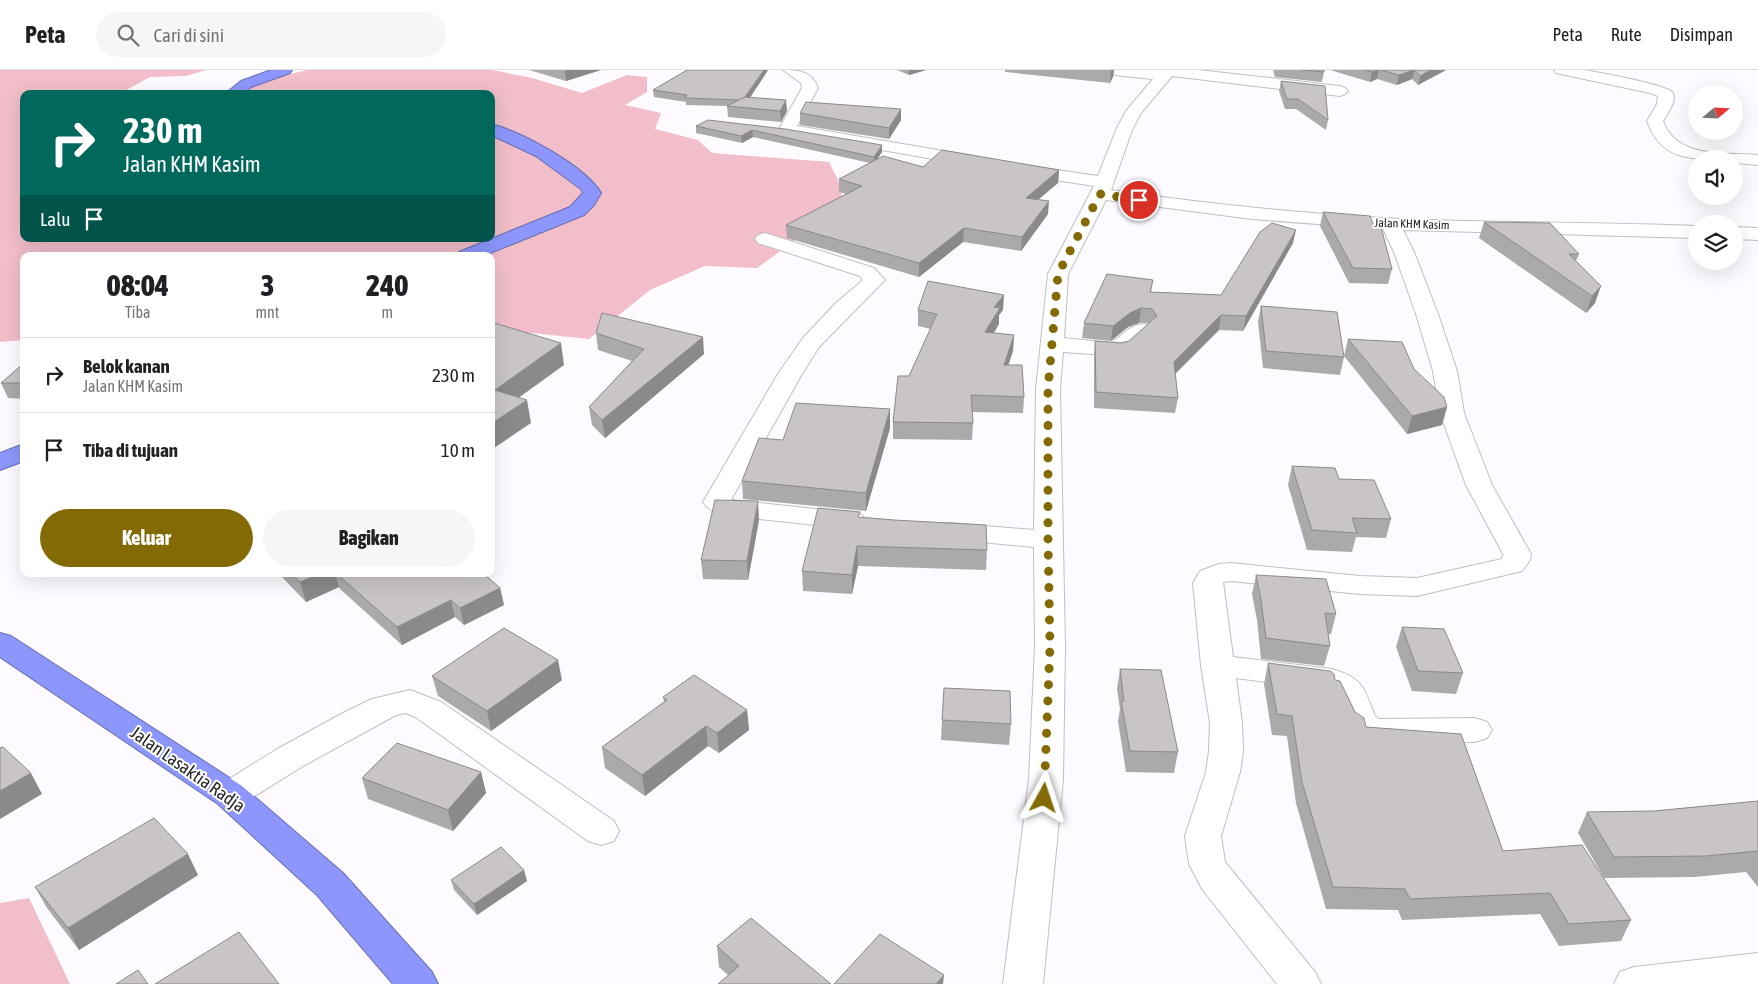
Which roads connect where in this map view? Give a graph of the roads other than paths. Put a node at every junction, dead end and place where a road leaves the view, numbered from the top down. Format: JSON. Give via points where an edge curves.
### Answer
{"nodes":[{"id":1,"x":285,"y":70,"type":"edge"},
{"id":2,"x":790,"y":70,"type":"edge"},
{"id":3,"x":1104,"y":70,"type":"edge"},
{"id":4,"x":1561,"y":70,"type":"edge"},
{"id":5,"x":1167,"y":72,"type":"edge"},
{"id":6,"x":238,"y":90,"type":"edge"},
{"id":7,"x":1340,"y":90,"type":"dead end"},
{"id":8,"x":771,"y":127,"type":"edge"},
{"id":9,"x":789,"y":129,"type":"junction"},
{"id":10,"x":495,"y":131,"type":"edge"},
{"id":11,"x":1758,"y":160,"type":"edge"},
{"id":12,"x":1103,"y":188,"type":"junction"},
{"id":13,"x":1390,"y":223,"type":"junction"},
{"id":14,"x":1688,"y":232,"type":"edge"},
{"id":15,"x":1743,"y":233,"type":"edge"},
{"id":16,"x":1758,"y":234,"type":"edge"},
{"id":17,"x":765,"y":239,"type":"dead end"},
{"id":18,"x":476,"y":252,"type":"edge"},
{"id":19,"x":1142,"y":330,"type":"edge"},
{"id":20,"x":1052,"y":344,"type":"junction"},
{"id":21,"x":20,"y":454,"type":"edge"},
{"id":22,"x":0,"y":462,"type":"edge"},
{"id":23,"x":876,"y":524,"type":"edge"},
{"id":24,"x":924,"y":528,"type":"edge"},
{"id":25,"x":1048,"y":540,"type":"junction"},
{"id":26,"x":0,"y":643,"type":"edge"},
{"id":27,"x":1217,"y":665,"type":"junction"},
{"id":28,"x":1475,"y":730,"type":"dead end"},
{"id":29,"x":230,"y":795,"type":"junction"},
{"id":30,"x":601,"y":831,"type":"dead end"},
{"id":31,"x":1758,"y":970,"type":"edge"},
{"id":32,"x":418,"y":984,"type":"edge"},
{"id":33,"x":1023,"y":984,"type":"edge"},
{"id":34,"x":1301,"y":984,"type":"edge"},
{"id":35,"x":1634,"y":984,"type":"edge"}],
"edges":[{"from":1,"to":6,"type":"highway"},
{"from":2,"to":9,"type":"street","via":[[808,81],[810,88]]},
{"from":3,"to":5,"type":"street"},
{"from":4,"to":11,"type":"street","via":[[1666,94],[1665,104],[1655,121],[1662,135],[1675,148],[1697,154]]},
{"from":5,"to":7,"type":"street"},
{"from":5,"to":12,"type":"street","via":[[1134,111]]},
{"from":8,"to":9,"type":"street","name":"Jalan KHM Kasim"},
{"from":9,"to":12,"type":"street","name":"Jalan KHM Kasim","via":[[1061,177]]},
{"from":10,"to":18,"type":"highway","via":[[542,152],[592,192],[577,211]]},
{"from":12,"to":13,"type":"street","name":"Jalan KHM Kasim","via":[[1235,212]]},
{"from":12,"to":20,"type":"street","via":[[1058,274]]},
{"from":13,"to":14,"type":"street","name":"Jalan KHM Kasim"},
{"from":13,"to":27,"type":"street","via":[[1433,330],[1445,371],[1452,413],[1479,485],[1517,554],[1516,560],[1512,565],[1417,587],[1219,573],[1210,577],[1208,582]]},
{"from":15,"to":16,"type":"street"},
{"from":17,"to":23,"type":"street","via":[[867,272],[875,280],[811,343],[716,502],[724,507]]},
{"from":19,"to":20,"type":"street","via":[[1114,350]]},
{"from":20,"to":25,"type":"street","via":[[1048,389]]},
{"from":21,"to":22,"type":"highway"},
{"from":24,"to":25,"type":"street"},
{"from":25,"to":33,"type":"street","via":[[1050,646],[1046,779]]},
{"from":26,"to":29,"type":"highway","name":"Jalan Lasaktia Radja"},
{"from":27,"to":28,"type":"street","via":[[1332,680],[1348,689],[1364,726],[1370,729]]},
{"from":27,"to":34,"type":"street","via":[[1226,723],[1226,751],[1223,772],[1203,836],[1207,864]]},
{"from":29,"to":30,"type":"street","via":[[357,720],[384,707],[410,701],[429,710]]},
{"from":29,"to":32,"type":"highway","name":"Jalan Lasaktia Radja","via":[[330,884]]},
{"from":31,"to":35,"type":"street"}]}
